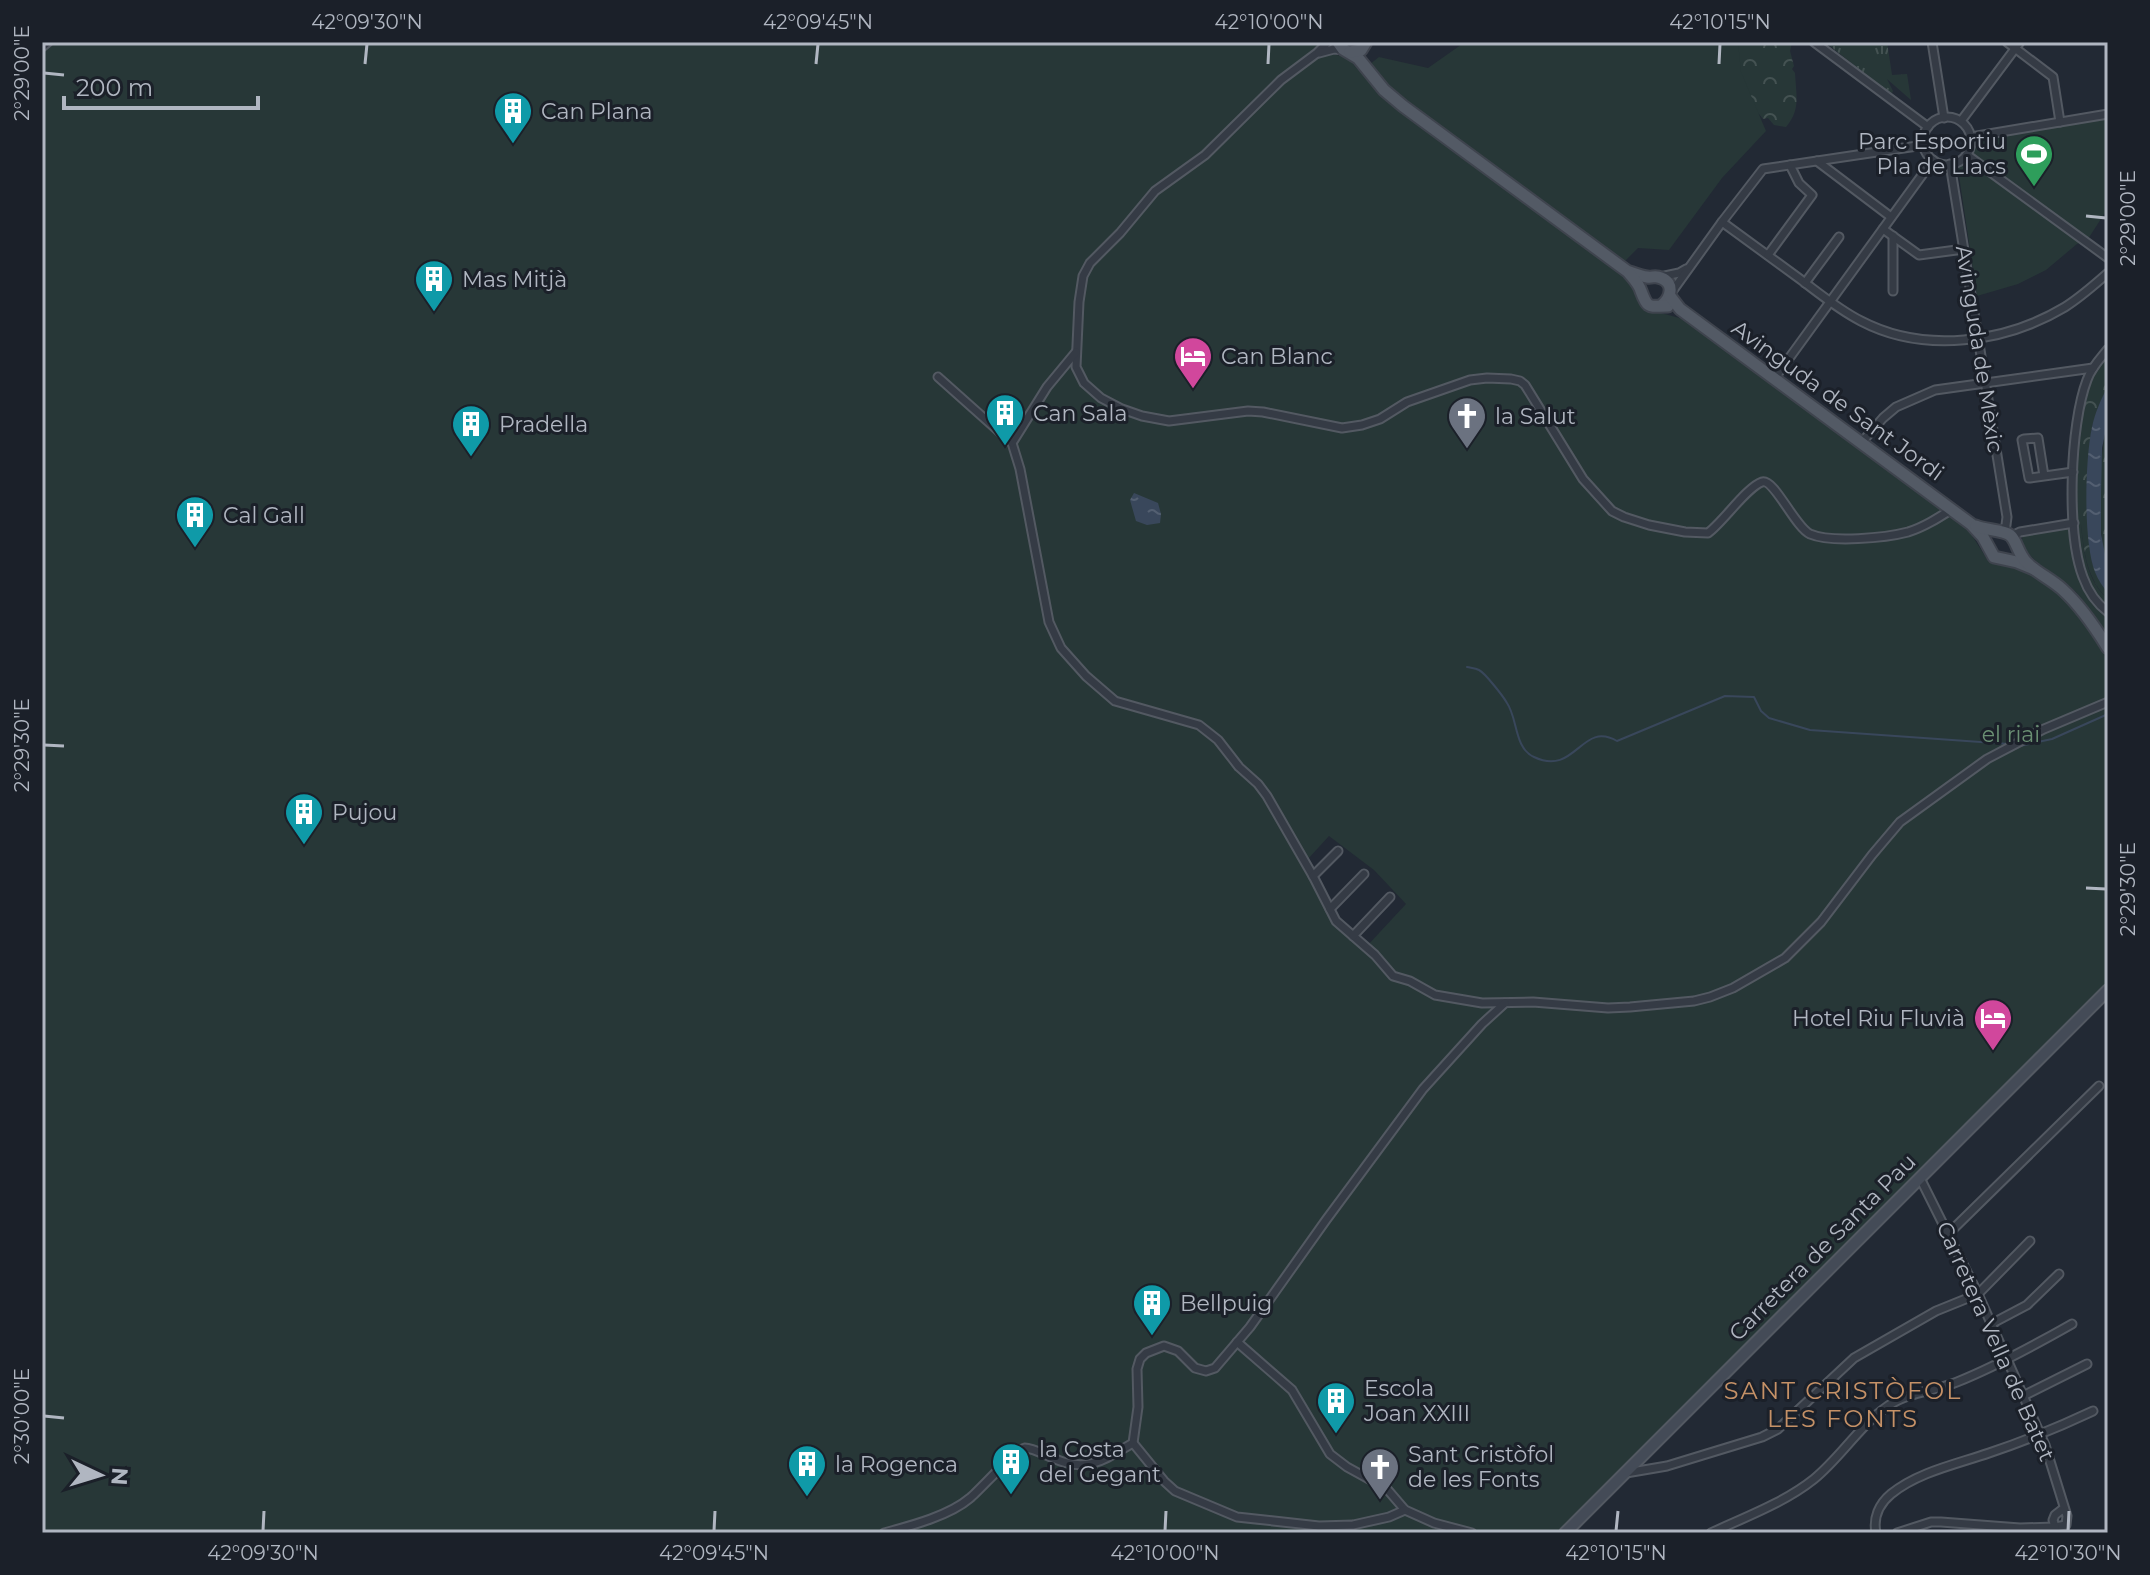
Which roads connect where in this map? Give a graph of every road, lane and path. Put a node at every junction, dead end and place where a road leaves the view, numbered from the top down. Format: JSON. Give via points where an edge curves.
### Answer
{"nodes":[{"id":1,"x":48,"y":42,"type":"edge"},
{"id":2,"x":1314,"y":42,"type":"edge"},
{"id":3,"x":1328,"y":42,"type":"edge"},
{"id":4,"x":1814,"y":42,"type":"edge"},
{"id":5,"x":1932,"y":42,"type":"edge"},
{"id":6,"x":2007,"y":42,"type":"edge"},
{"id":7,"x":1364,"y":45,"type":"edge"},
{"id":8,"x":2018,"y":45,"type":"edge"},
{"id":9,"x":42,"y":47,"type":"edge"},
{"id":10,"x":1344,"y":48,"type":"edge"},
{"id":11,"x":1317,"y":53,"type":"junction"},
{"id":12,"x":1366,"y":68,"type":"junction"},
{"id":13,"x":2108,"y":114,"type":"edge"},
{"id":14,"x":1944,"y":118,"type":"junction"},
{"id":15,"x":1961,"y":121,"type":"junction"},
{"id":16,"x":2060,"y":122,"type":"junction"},
{"id":17,"x":1928,"y":127,"type":"junction"},
{"id":18,"x":1971,"y":137,"type":"junction"},
{"id":19,"x":1924,"y":145,"type":"junction"},
{"id":20,"x":1967,"y":155,"type":"junction"},
{"id":21,"x":1933,"y":160,"type":"junction"},
{"id":22,"x":1817,"y":161,"type":"junction"},
{"id":23,"x":1950,"y":164,"type":"junction"},
{"id":24,"x":1790,"y":165,"type":"junction"},
{"id":25,"x":1891,"y":217,"type":"junction"},
{"id":26,"x":1722,"y":222,"type":"junction"},
{"id":27,"x":1883,"y":229,"type":"junction"},
{"id":28,"x":1893,"y":236,"type":"junction"},
{"id":29,"x":1839,"y":237,"type":"dead end"},
{"id":30,"x":1964,"y":249,"type":"junction"},
{"id":31,"x":1768,"y":255,"type":"junction"},
{"id":32,"x":2108,"y":258,"type":"edge"},
{"id":33,"x":1688,"y":268,"type":"junction"},
{"id":34,"x":1627,"y":271,"type":"junction"},
{"id":35,"x":2108,"y":273,"type":"edge"},
{"id":36,"x":1655,"y":278,"type":"junction"},
{"id":37,"x":1805,"y":283,"type":"junction"},
{"id":38,"x":1641,"y":290,"type":"junction"},
{"id":39,"x":1893,"y":291,"type":"dead end"},
{"id":40,"x":1668,"y":298,"type":"junction"},
{"id":41,"x":1830,"y":301,"type":"junction"},
{"id":42,"x":1978,"y":338,"type":"junction"},
{"id":43,"x":2108,"y":349,"type":"edge"},
{"id":44,"x":1077,"y":350,"type":"junction"},
{"id":45,"x":2093,"y":368,"type":"junction"},
{"id":46,"x":938,"y":377,"type":"dead end"},
{"id":47,"x":1774,"y":379,"type":"junction"},
{"id":48,"x":1986,"y":383,"type":"junction"},
{"id":49,"x":1862,"y":442,"type":"junction"},
{"id":50,"x":1012,"y":443,"type":"junction"},
{"id":51,"x":2073,"y":472,"type":"junction"},
{"id":52,"x":2044,"y":476,"type":"junction"},
{"id":53,"x":1952,"y":509,"type":"junction"},
{"id":54,"x":2074,"y":523,"type":"junction"},
{"id":55,"x":1971,"y":524,"type":"junction"},
{"id":56,"x":2002,"y":532,"type":"junction"},
{"id":57,"x":2015,"y":544,"type":"junction"},
{"id":58,"x":1989,"y":552,"type":"junction"},
{"id":59,"x":2001,"y":560,"type":"junction"},
{"id":60,"x":2034,"y":569,"type":"junction"},
{"id":61,"x":2108,"y":612,"type":"edge"},
{"id":62,"x":2108,"y":648,"type":"edge"},
{"id":63,"x":2108,"y":702,"type":"edge"},
{"id":64,"x":1338,"y":851,"type":"dead end"},
{"id":65,"x":1364,"y":874,"type":"dead end"},
{"id":66,"x":1313,"y":876,"type":"junction"},
{"id":67,"x":1390,"y":897,"type":"dead end"},
{"id":68,"x":1330,"y":909,"type":"junction"},
{"id":69,"x":1353,"y":936,"type":"junction"},
{"id":70,"x":2108,"y":990,"type":"edge"},
{"id":71,"x":1507,"y":1002,"type":"junction"},
{"id":72,"x":2099,"y":1086,"type":"dead end"},
{"id":73,"x":1920,"y":1178,"type":"junction"},
{"id":74,"x":1949,"y":1233,"type":"junction"},
{"id":75,"x":2030,"y":1241,"type":"dead end"},
{"id":76,"x":2059,"y":1274,"type":"dead end"},
{"id":77,"x":1978,"y":1294,"type":"junction"},
{"id":78,"x":1991,"y":1324,"type":"junction"},
{"id":79,"x":2072,"y":1324,"type":"dead end"},
{"id":80,"x":1237,"y":1342,"type":"junction"},
{"id":81,"x":2007,"y":1360,"type":"junction"},
{"id":82,"x":2087,"y":1364,"type":"dead end"},
{"id":83,"x":2023,"y":1396,"type":"junction"},
{"id":84,"x":2093,"y":1411,"type":"dead end"},
{"id":85,"x":2041,"y":1435,"type":"junction"},
{"id":86,"x":1133,"y":1443,"type":"junction"},
{"id":87,"x":1624,"y":1474,"type":"junction"},
{"id":88,"x":2064,"y":1508,"type":"junction"},
{"id":89,"x":1405,"y":1510,"type":"junction"},
{"id":90,"x":2055,"y":1527,"type":"junction"},
{"id":91,"x":884,"y":1533,"type":"edge"},
{"id":92,"x":1472,"y":1533,"type":"edge"},
{"id":93,"x":1565,"y":1533,"type":"edge"},
{"id":94,"x":1711,"y":1533,"type":"edge"},
{"id":95,"x":1876,"y":1533,"type":"edge"},
{"id":96,"x":1897,"y":1533,"type":"edge"}],
"edges":[{"from":1,"to":9,"type":"street"},
{"from":2,"to":11,"type":"street"},
{"from":3,"to":11,"type":"street"},
{"from":4,"to":17,"type":"street"},
{"from":5,"to":14,"type":"street"},
{"from":6,"to":8,"type":"street"},
{"from":7,"to":10,"type":"main road","via":[[1356,52]]},
{"from":7,"to":12,"type":"main road"},
{"from":8,"to":15,"type":"street"},
{"from":8,"to":16,"type":"street","via":[[2053,77]]},
{"from":10,"to":11,"type":"street"},
{"from":10,"to":12,"type":"main road"},
{"from":11,"to":44,"type":"street","via":[[1281,80],[1205,155],[1155,191],[1090,263],[1079,302]]},
{"from":12,"to":34,"type":"main road","via":[[1403,106]]},
{"from":13,"to":16,"type":"street"},
{"from":14,"to":15,"type":"street"},
{"from":14,"to":17,"type":"street"},
{"from":15,"to":18,"type":"street"},
{"from":16,"to":18,"type":"street"},
{"from":17,"to":19,"type":"street"},
{"from":18,"to":20,"type":"street"},
{"from":19,"to":21,"type":"street"},
{"from":19,"to":22,"type":"street"},
{"from":20,"to":23,"type":"street"},
{"from":20,"to":32,"type":"street"},
{"from":21,"to":23,"type":"street"},
{"from":21,"to":25,"type":"street"},
{"from":22,"to":24,"type":"street"},
{"from":22,"to":25,"type":"street"},
{"from":23,"to":30,"type":"street","name":"Avinguda de Mèxic"},
{"from":24,"to":26,"type":"street","via":[[1763,169]]},
{"from":24,"to":31,"type":"street","via":[[1812,195]]},
{"from":25,"to":27,"type":"street"},
{"from":26,"to":31,"type":"street"},
{"from":26,"to":33,"type":"street"},
{"from":27,"to":28,"type":"street"},
{"from":27,"to":41,"type":"street"},
{"from":28,"to":30,"type":"street","via":[[1919,255]]},
{"from":28,"to":39,"type":"street"},
{"from":29,"to":37,"type":"street"},
{"from":30,"to":42,"type":"street","name":"Avinguda de Mèxic"},
{"from":31,"to":37,"type":"street"},
{"from":33,"to":36,"type":"street"},
{"from":33,"to":40,"type":"street"},
{"from":34,"to":36,"type":"main road"},
{"from":34,"to":38,"type":"main road"},
{"from":35,"to":42,"type":"street","via":[[2046,317]]},
{"from":36,"to":38,"type":"main road","via":[[1645,281]]},
{"from":36,"to":40,"type":"main road","via":[[1669,285]]},
{"from":37,"to":41,"type":"street"},
{"from":38,"to":40,"type":"main road","via":[[1642,298],[1654,307]]},
{"from":40,"to":47,"type":"main road","name":"Avinguda de Sant Jordi"},
{"from":41,"to":42,"type":"street","via":[[1897,335]]},
{"from":41,"to":47,"type":"street"},
{"from":42,"to":48,"type":"street","name":"Avinguda de Mèxic"},
{"from":43,"to":45,"type":"street"},
{"from":44,"to":50,"type":"street"},
{"from":44,"to":53,"type":"street","via":[[1076,367],[1101,398],[1169,421],[1248,411],[1342,428],[1380,419],[1407,402],[1470,380],[1520,381],[1583,479],[1612,511],[1685,532],[1708,533],[1764,481],[1772,484],[1805,531],[1819,537],[1875,538],[1910,531]]},
{"from":45,"to":48,"type":"street"},
{"from":45,"to":51,"type":"street","via":[[2079,409]]},
{"from":46,"to":50,"type":"street"},
{"from":47,"to":49,"type":"main road","name":"Avinguda de Sant Jordi"},
{"from":48,"to":49,"type":"street","via":[[1935,390],[1904,403]]},
{"from":48,"to":56,"type":"street","name":"Avinguda de Mèxic","via":[[2007,517]]},
{"from":49,"to":53,"type":"main road","name":"Avinguda de Sant Jordi"},
{"from":50,"to":66,"type":"street","via":[[1049,622],[1061,648],[1115,701],[1206,729],[1258,784]]},
{"from":51,"to":52,"type":"street"},
{"from":51,"to":54,"type":"street"},
{"from":52,"to":52,"type":"street","via":[[2028,477],[2022,440],[2038,438]]},
{"from":53,"to":55,"type":"main road","name":"Avinguda de Sant Jordi"},
{"from":54,"to":57,"type":"street","via":[[2020,532]]},
{"from":54,"to":61,"type":"street","via":[[2082,574]]},
{"from":55,"to":56,"type":"main road","name":"Avinguda de Sant Jordi"},
{"from":55,"to":58,"type":"main road","name":"Avinguda de Sant Jordi"},
{"from":56,"to":57,"type":"main road"},
{"from":56,"to":58,"type":"main road","via":[[1989,541]]},
{"from":57,"to":59,"type":"main road","via":[[2010,557]]},
{"from":57,"to":60,"type":"main road"},
{"from":58,"to":59,"type":"main road"},
{"from":59,"to":60,"type":"main road"},
{"from":60,"to":62,"type":"main road","via":[[2075,602]]},
{"from":63,"to":71,"type":"street","via":[[1987,759],[1900,822],[1821,922],[1785,958],[1733,988],[1694,1001],[1630,1007]]},
{"from":64,"to":66,"type":"street"},
{"from":65,"to":68,"type":"street"},
{"from":66,"to":68,"type":"street"},
{"from":67,"to":69,"type":"street"},
{"from":68,"to":69,"type":"street"},
{"from":69,"to":71,"type":"street","via":[[1393,976],[1435,995]]},
{"from":70,"to":73,"type":"main road","name":"Carretera de Santa Pau"},
{"from":71,"to":80,"type":"street","via":[[1423,1089]]},
{"from":72,"to":74,"type":"street"},
{"from":73,"to":74,"type":"street","name":"Carretera Vella de Batet"},
{"from":73,"to":87,"type":"main road","name":"Carretera de Santa Pau"},
{"from":74,"to":77,"type":"street","name":"Carretera Vella de Batet"},
{"from":75,"to":77,"type":"street"},
{"from":76,"to":78,"type":"street","via":[[2027,1305]]},
{"from":77,"to":78,"type":"street","name":"Carretera Vella de Batet"},
{"from":77,"to":87,"type":"street","via":[[1862,1352],[1788,1422],[1768,1434]]},
{"from":78,"to":81,"type":"street","name":"Carretera Vella de Batet"},
{"from":79,"to":81,"type":"street"},
{"from":80,"to":86,"type":"street","via":[[1206,1371],[1172,1348],[1146,1353],[1137,1369]]},
{"from":80,"to":89,"type":"street","via":[[1292,1390],[1330,1454],[1387,1489]]},
{"from":81,"to":83,"type":"street","name":"Carretera Vella de Batet"},
{"from":81,"to":94,"type":"street","via":[[1895,1402],[1808,1484]]},
{"from":82,"to":83,"type":"street"},
{"from":83,"to":85,"type":"street","name":"Carretera Vella de Batet"},
{"from":84,"to":85,"type":"street"},
{"from":85,"to":88,"type":"street","name":"Carretera Vella de Batet"},
{"from":85,"to":95,"type":"street","via":[[1908,1483],[1879,1508]]},
{"from":86,"to":89,"type":"street","via":[[1175,1491],[1237,1517],[1353,1525]]},
{"from":86,"to":91,"type":"street","via":[[1086,1466],[1067,1465],[1027,1448],[1018,1450],[960,1505]]},
{"from":87,"to":93,"type":"main road","name":"Carretera de Santa Pau"},
{"from":88,"to":90,"type":"street","via":[[2055,1515]]},
{"from":88,"to":90,"type":"street","via":[[2067,1522]]},
{"from":89,"to":92,"type":"street"},
{"from":90,"to":96,"type":"street","via":[[1931,1522]]}]}
